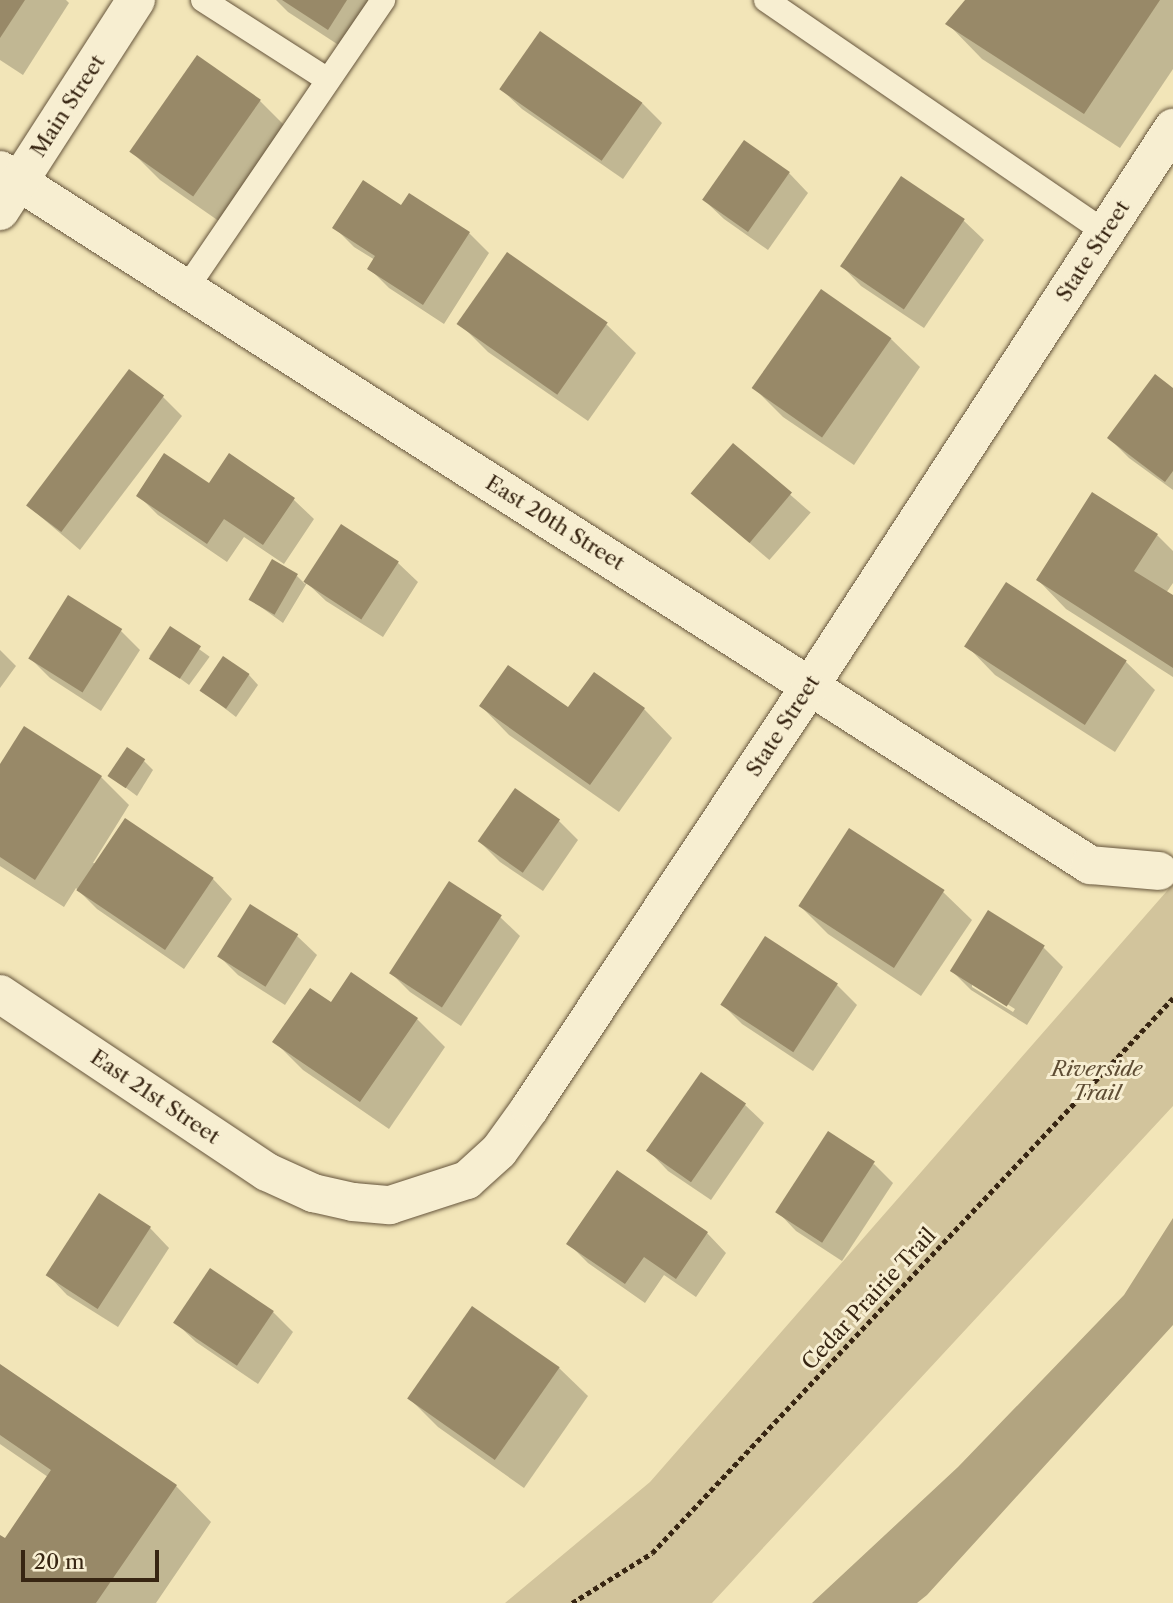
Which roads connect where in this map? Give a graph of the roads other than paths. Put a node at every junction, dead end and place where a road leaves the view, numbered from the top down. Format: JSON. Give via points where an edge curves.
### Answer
{"nodes":[{"id":1,"x":136,"y":0,"type":"edge"},
{"id":2,"x":203,"y":0,"type":"edge"},
{"id":3,"x":383,"y":0,"type":"edge"},
{"id":4,"x":783,"y":5,"type":"edge"},
{"id":5,"x":328,"y":80,"type":"junction"},
{"id":6,"x":1173,"y":128,"type":"edge"},
{"id":7,"x":6,"y":188,"type":"edge"},
{"id":8,"x":1105,"y":232,"type":"junction"},
{"id":9,"x":186,"y":289,"type":"junction"},
{"id":10,"x":810,"y":686,"type":"junction"},
{"id":11,"x":1159,"y":871,"type":"dead end"},
{"id":12,"x":0,"y":994,"type":"edge"},
{"id":13,"x":313,"y":1193,"type":"joint"}],
"edges":[{"from":1,"to":7,"type":"street","name":"Main Street"},
{"from":2,"to":5,"type":"lane"},
{"from":3,"to":5,"type":"lane"},
{"from":4,"to":8,"type":"lane"},
{"from":5,"to":9,"type":"lane"},
{"from":6,"to":8,"type":"street","name":"State Street"},
{"from":7,"to":9,"type":"street","name":"East 20th Street"},
{"from":8,"to":10,"type":"street","name":"State Street"},
{"from":9,"to":10,"type":"street","name":"East 20th Street"},
{"from":10,"to":11,"type":"street","name":"East 20th Street","via":[[1090,865]]},
{"from":10,"to":13,"type":"street","name":"State Street","via":[[499,1152],[467,1180],[390,1205]]},
{"from":12,"to":13,"type":"street","name":"East 21st Street","via":[[267,1172]]}]}
